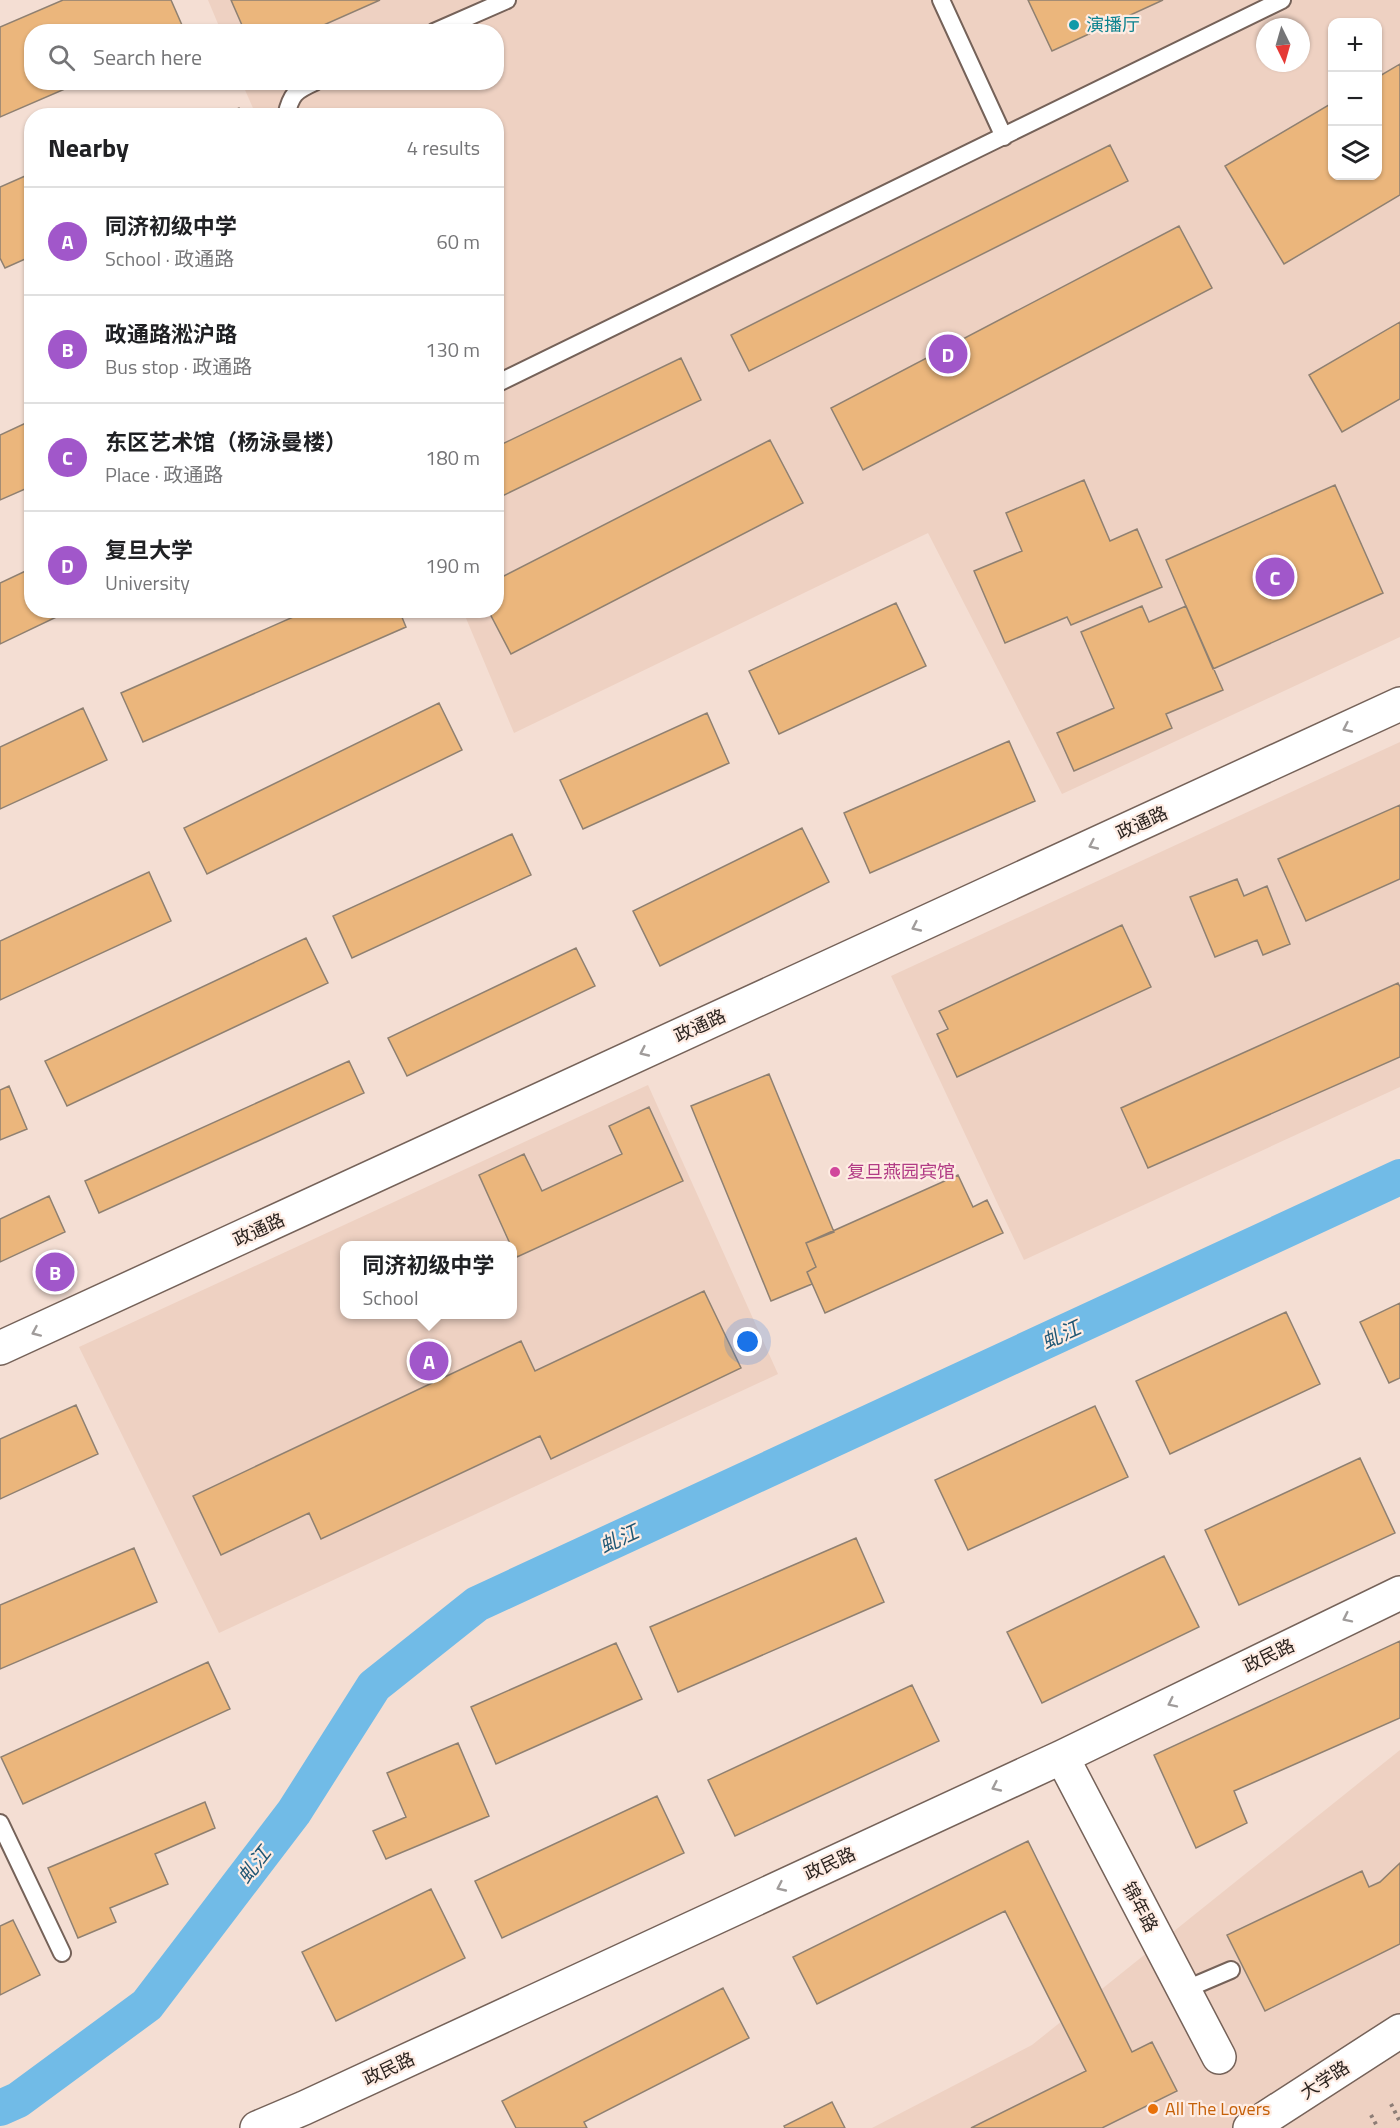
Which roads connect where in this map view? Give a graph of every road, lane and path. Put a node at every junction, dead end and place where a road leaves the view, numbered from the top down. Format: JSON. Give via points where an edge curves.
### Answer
{"nodes":[{"id":1,"x":507,"y":0,"type":"edge"},
{"id":2,"x":940,"y":0,"type":"edge"},
{"id":3,"x":1282,"y":0,"type":"edge"},
{"id":4,"x":452,"y":24,"type":"edge"},
{"id":5,"x":298,"y":90,"type":"edge"},
{"id":6,"x":288,"y":108,"type":"edge"},
{"id":7,"x":1004,"y":137,"type":"junction"},
{"id":8,"x":504,"y":380,"type":"edge"},
{"id":9,"x":1400,"y":704,"type":"edge"},
{"id":10,"x":0,"y":1348,"type":"edge"},
{"id":11,"x":1400,"y":1593,"type":"edge"},
{"id":12,"x":1062,"y":1757,"type":"junction"},
{"id":13,"x":0,"y":1823,"type":"edge"},
{"id":14,"x":62,"y":1953,"type":"dead end"},
{"id":15,"x":1231,"y":1970,"type":"dead end"},
{"id":16,"x":1184,"y":1990,"type":"junction"},
{"id":17,"x":1399,"y":2033,"type":"edge"},
{"id":18,"x":1219,"y":2057,"type":"dead end"},
{"id":19,"x":1391,"y":2104,"type":"dead end"},
{"id":20,"x":1371,"y":2115,"type":"dead end"},
{"id":21,"x":309,"y":2118,"type":"edge"},
{"id":22,"x":1400,"y":2122,"type":"edge"},
{"id":23,"x":257,"y":2128,"type":"edge"},
{"id":24,"x":1250,"y":2128,"type":"edge"},
{"id":25,"x":1378,"y":2128,"type":"edge"}],
"edges":[{"from":1,"to":4,"type":"lane"},
{"from":2,"to":7,"type":"lane"},
{"from":3,"to":7,"type":"lane"},
{"from":5,"to":6,"type":"lane"},
{"from":7,"to":8,"type":"lane"},
{"from":9,"to":10,"type":"street","name":"政通路","one_way":true},
{"from":11,"to":12,"type":"street","name":"政民路","one_way":true},
{"from":12,"to":16,"type":"street","name":"锦年路"},
{"from":12,"to":21,"type":"street","name":"政民路","one_way":true},
{"from":13,"to":14,"type":"lane"},
{"from":15,"to":16,"type":"lane"},
{"from":16,"to":18,"type":"street","name":"锦年路"},
{"from":17,"to":24,"type":"street","name":"大学路"},
{"from":19,"to":22,"type":"path"},
{"from":20,"to":25,"type":"path"},
{"from":21,"to":23,"type":"street","name":"政民路"}]}
